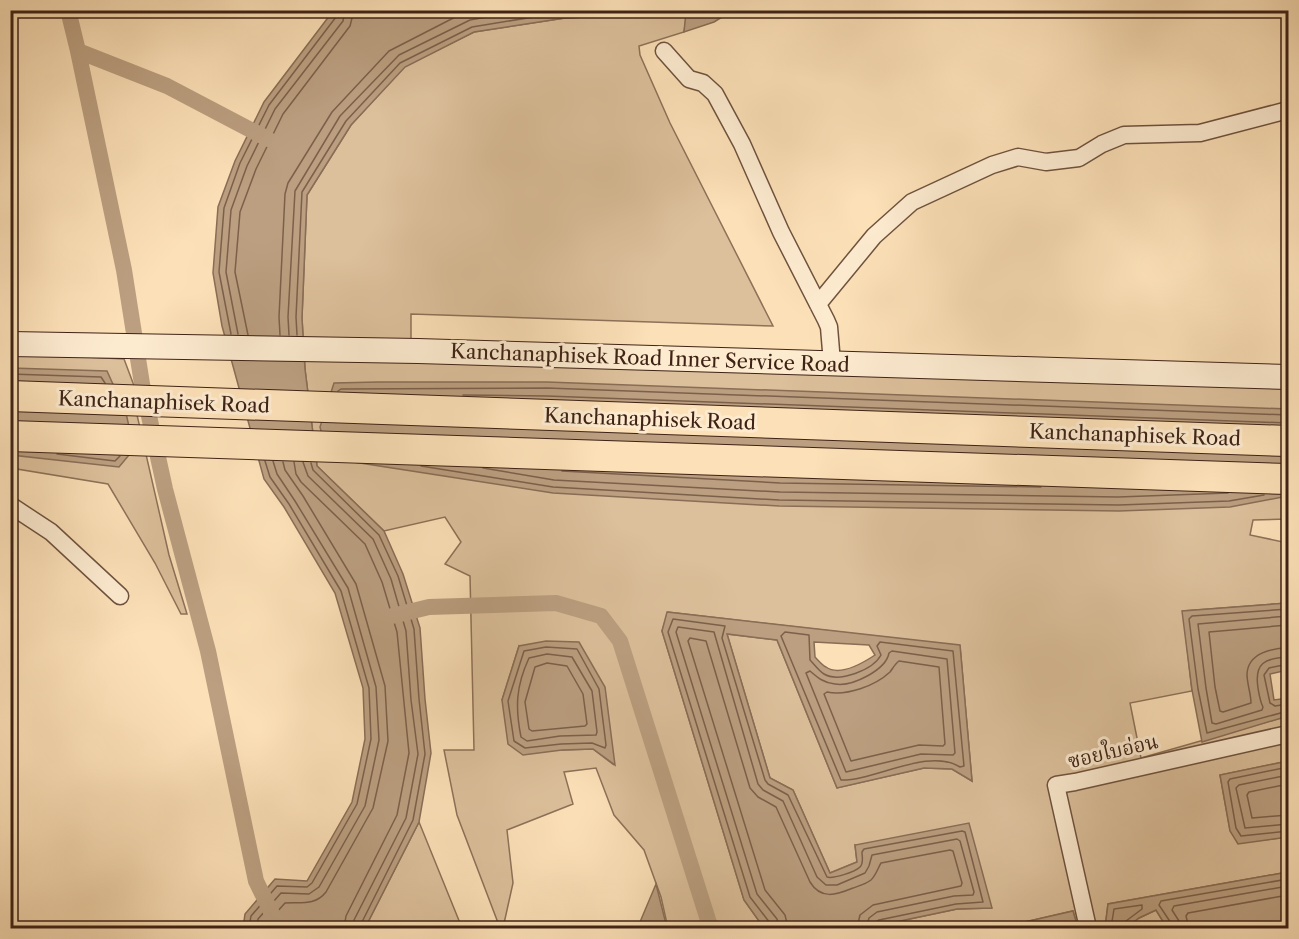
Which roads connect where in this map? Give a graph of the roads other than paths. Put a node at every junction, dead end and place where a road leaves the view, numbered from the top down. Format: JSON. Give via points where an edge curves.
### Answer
{"nodes":[{"id":1,"x":664,"y":51,"type":"dead end"},
{"id":2,"x":1288,"y":110,"type":"edge"},
{"id":3,"x":818,"y":304,"type":"junction"},
{"id":4,"x":10,"y":344,"type":"edge"},
{"id":5,"x":831,"y":363,"type":"junction"},
{"id":6,"x":1288,"y":377,"type":"edge"},
{"id":7,"x":10,"y":396,"type":"edge"},
{"id":8,"x":10,"y":436,"type":"edge"},
{"id":9,"x":1288,"y":441,"type":"edge"},
{"id":10,"x":1288,"y":479,"type":"edge"},
{"id":11,"x":10,"y":504,"type":"edge"},
{"id":12,"x":120,"y":596,"type":"dead end"},
{"id":13,"x":1288,"y":734,"type":"edge"},
{"id":14,"x":1088,"y":928,"type":"edge"}],
"edges":[{"from":1,"to":3,"type":"street","via":[[689,79],[704,83],[715,94]]},
{"from":2,"to":3,"type":"street","via":[[1200,133],[1124,135],[1079,158],[1046,162],[1018,157],[992,165],[912,202],[874,236]]},
{"from":3,"to":5,"type":"street","via":[[829,327]]},
{"from":4,"to":5,"type":"main road","name":"Kanchanaphisek Road Inner Service Road"},
{"from":5,"to":6,"type":"main road","name":"Kanchanaphisek Road Inner Service Road"},
{"from":7,"to":9,"type":"highway","name":"Kanchanaphisek Road"},
{"from":8,"to":10,"type":"highway","name":"Kanchanaphisek Road"},
{"from":11,"to":12,"type":"street","via":[[51,532]]},
{"from":13,"to":14,"type":"street","name":"ซอยใบอ่อน","via":[[1056,785]]}]}
